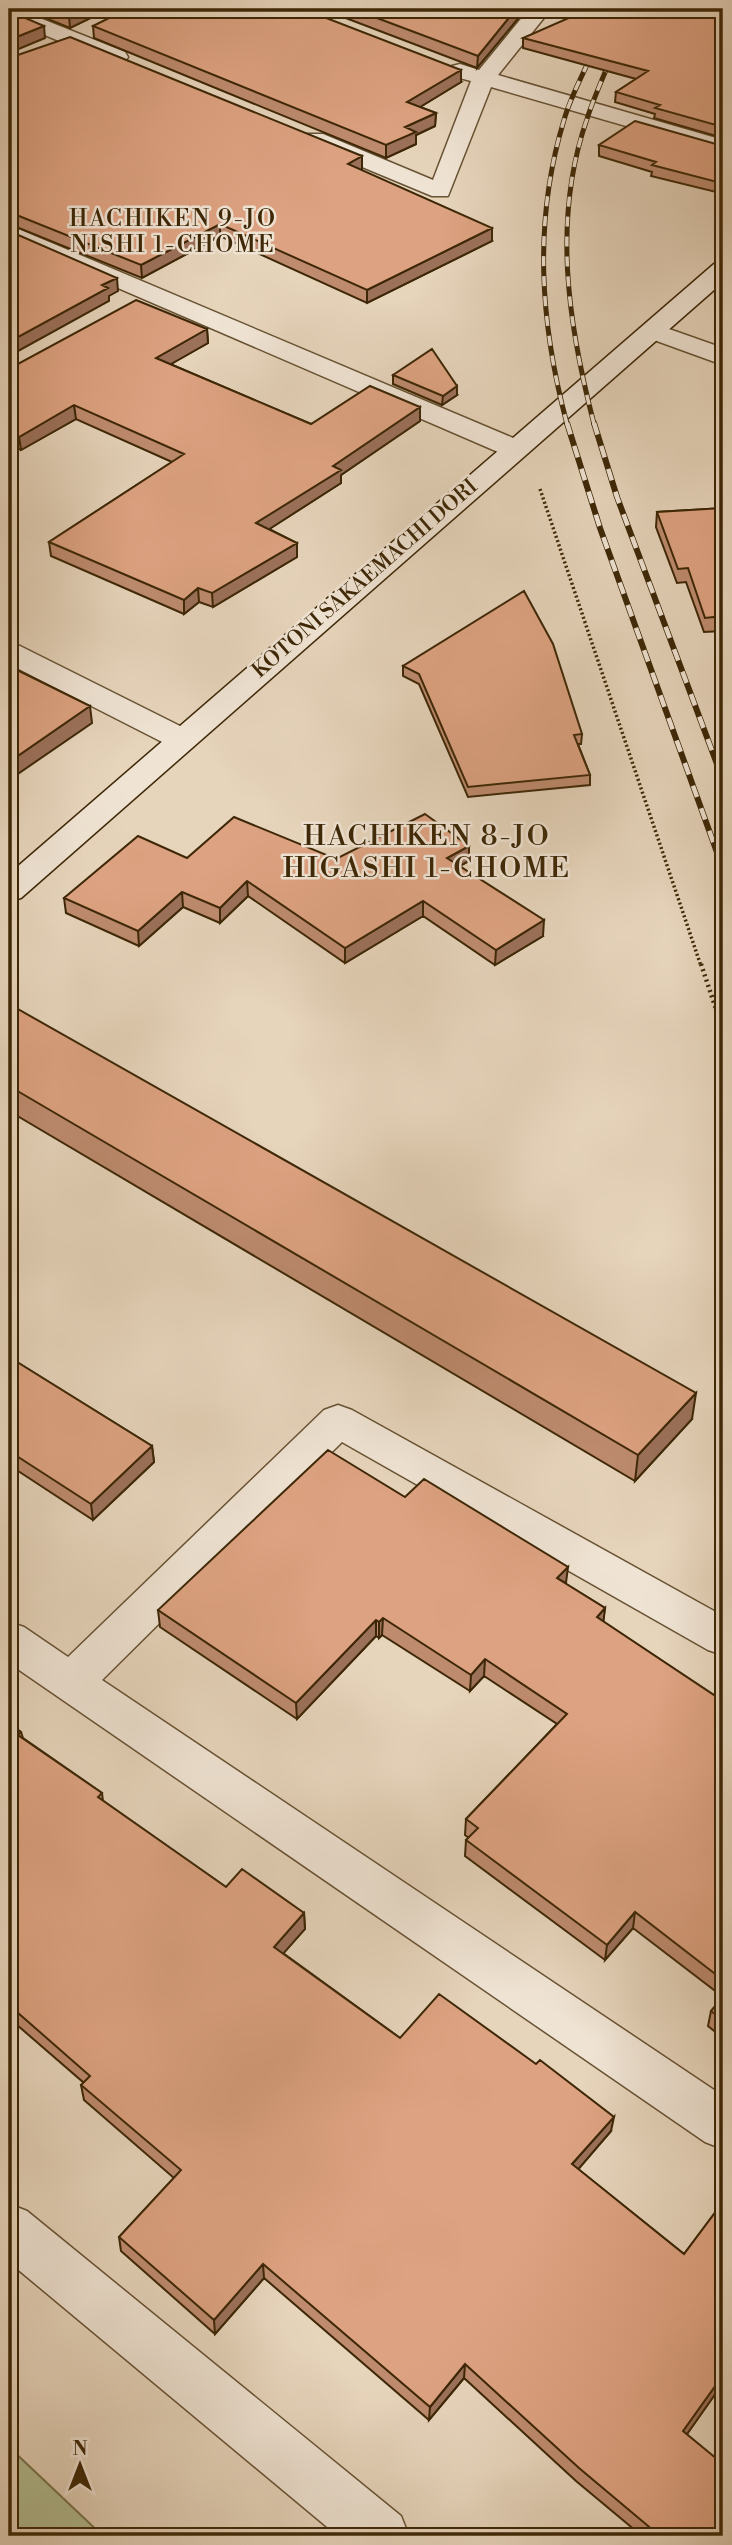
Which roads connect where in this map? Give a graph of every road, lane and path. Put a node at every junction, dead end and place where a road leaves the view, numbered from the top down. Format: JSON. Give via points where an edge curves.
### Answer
{"nodes":[{"id":1,"x":540,"y":9,"type":"edge"},
{"id":2,"x":9,"y":13,"type":"edge"},
{"id":3,"x":95,"y":26,"type":"edge"},
{"id":4,"x":72,"y":38,"type":"junction"},
{"id":5,"x":47,"y":48,"type":"edge"},
{"id":6,"x":135,"y":64,"type":"edge"},
{"id":7,"x":445,"y":65,"type":"edge"},
{"id":8,"x":482,"y":80,"type":"junction"},
{"id":9,"x":300,"y":133,"type":"edge"},
{"id":10,"x":723,"y":147,"type":"edge"},
{"id":11,"x":9,"y":232,"type":"edge"},
{"id":12,"x":723,"y":269,"type":"edge"},
{"id":13,"x":150,"y":292,"type":"junction"},
{"id":14,"x":127,"y":305,"type":"edge"},
{"id":15,"x":652,"y":331,"type":"junction"},
{"id":16,"x":723,"y":357,"type":"edge"},
{"id":17,"x":515,"y":449,"type":"junction"},
{"id":18,"x":536,"y":478,"type":"dead end"},
{"id":19,"x":9,"y":652,"type":"edge"},
{"id":20,"x":181,"y":739,"type":"junction"},
{"id":21,"x":9,"y":891,"type":"edge"},
{"id":22,"x":723,"y":1030,"type":"edge"},
{"id":23,"x":723,"y":1637,"type":"edge"},
{"id":24,"x":9,"y":1640,"type":"edge"},
{"id":25,"x":71,"y":1682,"type":"junction"},
{"id":26,"x":723,"y":2125,"type":"edge"},
{"id":27,"x":9,"y":2230,"type":"edge"},
{"id":28,"x":381,"y":2536,"type":"edge"}],
"edges":[{"from":1,"to":8,"type":"street"},
{"from":2,"to":4,"type":"street"},
{"from":3,"to":4,"type":"street"},
{"from":4,"to":5,"type":"street"},
{"from":4,"to":6,"type":"street"},
{"from":7,"to":8,"type":"street"},
{"from":8,"to":9,"type":"street","via":[[440,191]]},
{"from":8,"to":10,"type":"street"},
{"from":11,"to":13,"type":"street"},
{"from":12,"to":15,"type":"street","name":"KOTONI SAKAEMACHI DORI"},
{"from":13,"to":14,"type":"street"},
{"from":13,"to":17,"type":"street"},
{"from":15,"to":16,"type":"street"},
{"from":15,"to":17,"type":"street","name":"KOTONI SAKAEMACHI DORI"},
{"from":17,"to":20,"type":"street","name":"KOTONI SAKAEMACHI DORI"},
{"from":18,"to":22,"type":"path"},
{"from":19,"to":20,"type":"street"},
{"from":20,"to":21,"type":"street","name":"KOTONI SAKAEMACHI DORI"},
{"from":23,"to":25,"type":"street","via":[[338,1421]]},
{"from":24,"to":25,"type":"street"},
{"from":25,"to":26,"type":"street"},
{"from":27,"to":28,"type":"street"}]}
